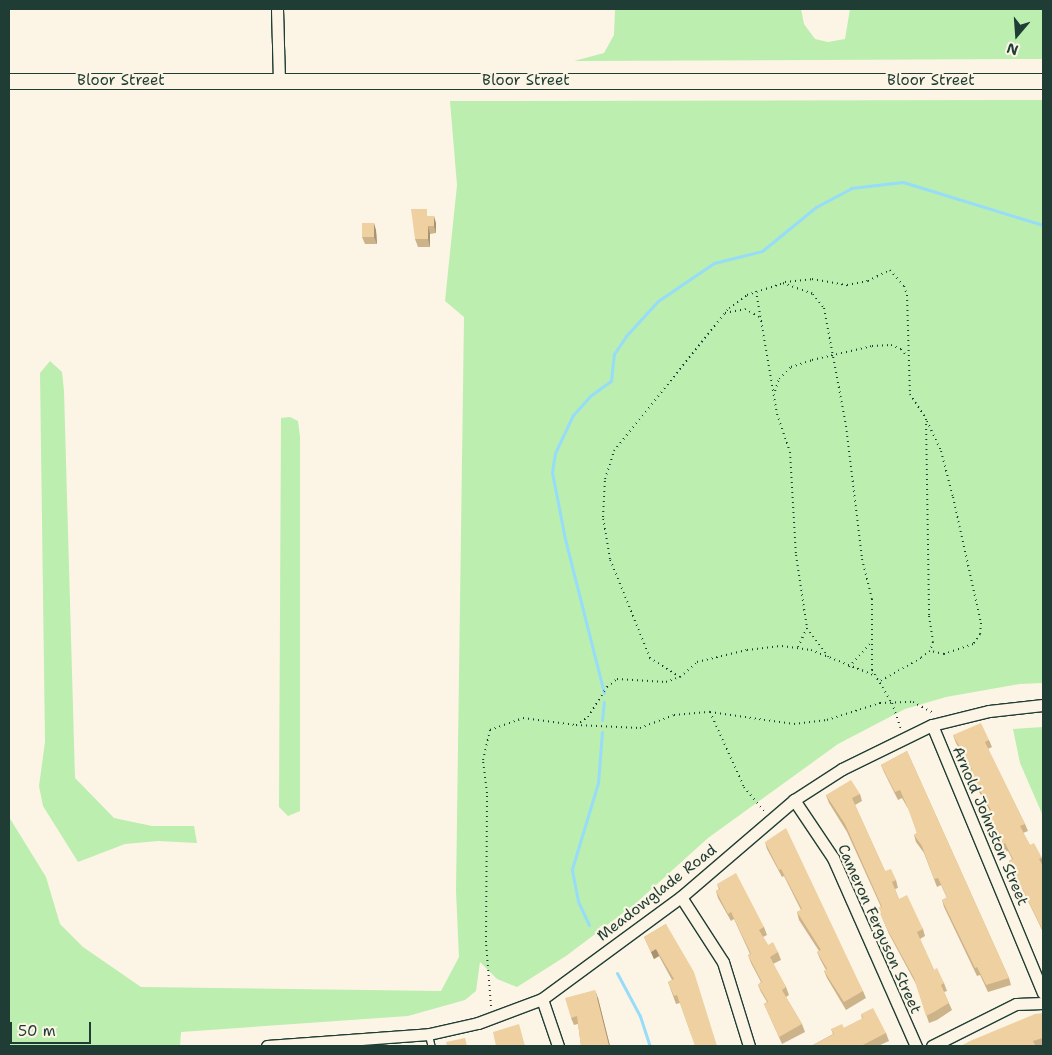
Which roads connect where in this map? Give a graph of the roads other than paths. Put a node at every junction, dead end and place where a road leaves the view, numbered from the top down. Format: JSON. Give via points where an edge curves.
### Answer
{"nodes":[{"id":1,"x":277,"y":9,"type":"edge"},
{"id":2,"x":9,"y":81,"type":"edge"},
{"id":3,"x":279,"y":81,"type":"junction"},
{"id":4,"x":1043,"y":82,"type":"edge"},
{"id":5,"x":1043,"y":705,"type":"edge"},
{"id":6,"x":932,"y":725,"type":"junction"},
{"id":7,"x":794,"y":800,"type":"junction"},
{"id":8,"x":682,"y":897,"type":"junction"},
{"id":9,"x":1043,"y":993,"type":"edge"},
{"id":10,"x":542,"y":999,"type":"junction"},
{"id":11,"x":1043,"y":1003,"type":"edge"},
{"id":12,"x":429,"y":1034,"type":"junction"},
{"id":13,"x":268,"y":1046,"type":"edge"},
{"id":14,"x":432,"y":1046,"type":"edge"},
{"id":15,"x":558,"y":1046,"type":"edge"},
{"id":16,"x":749,"y":1046,"type":"edge"},
{"id":17,"x":916,"y":1046,"type":"edge"},
{"id":18,"x":932,"y":1046,"type":"edge"}],
"edges":[{"from":1,"to":3,"type":"street"},
{"from":2,"to":3,"type":"main road","name":"Bloor Street"},
{"from":3,"to":4,"type":"main road","name":"Bloor Street"},
{"from":5,"to":6,"type":"street","name":"Meadowglade Road","via":[[989,711]]},
{"from":6,"to":7,"type":"street","name":"Meadowglade Road","via":[[842,769]]},
{"from":6,"to":9,"type":"street","name":"Arnold Johnston Street"},
{"from":7,"to":8,"type":"street","name":"Meadowglade Road"},
{"from":7,"to":17,"type":"street","name":"Cameron Ferguson Street","via":[[833,858]]},
{"from":8,"to":10,"type":"street","name":"Meadowglade Road"},
{"from":8,"to":16,"type":"street","via":[[723,962]]},
{"from":10,"to":12,"type":"street","name":"Meadowglade Road","via":[[490,1018]]},
{"from":10,"to":15,"type":"street"},
{"from":11,"to":18,"type":"street","via":[[1016,1004]]},
{"from":12,"to":13,"type":"street","name":"Meadowglade Road"},
{"from":12,"to":14,"type":"lane"}]}
